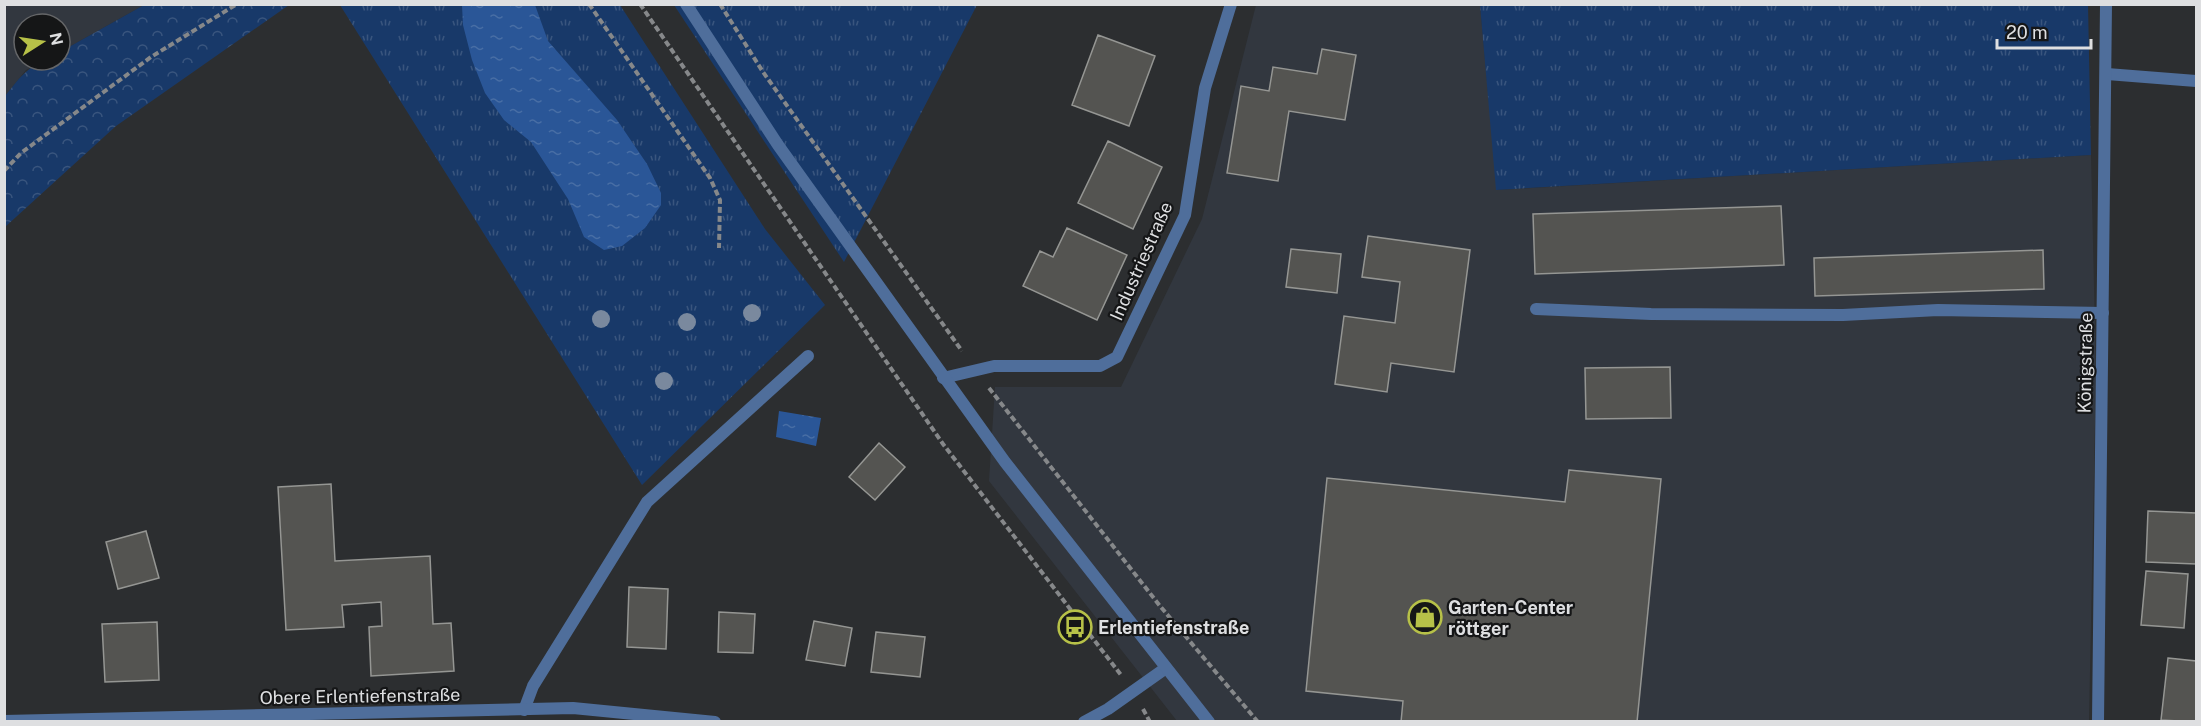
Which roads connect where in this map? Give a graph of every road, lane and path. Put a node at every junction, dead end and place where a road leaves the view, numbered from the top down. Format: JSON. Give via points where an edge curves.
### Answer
{"nodes":[{"id":1,"x":237,"y":4,"type":"edge"},
{"id":2,"x":589,"y":4,"type":"edge"},
{"id":3,"x":640,"y":4,"type":"edge"},
{"id":4,"x":686,"y":4,"type":"edge"},
{"id":5,"x":1231,"y":4,"type":"edge"},
{"id":6,"x":2106,"y":4,"type":"edge"},
{"id":7,"x":2106,"y":74,"type":"junction"},
{"id":8,"x":2196,"y":81,"type":"edge"},
{"id":9,"x":4,"y":171,"type":"edge"},
{"id":10,"x":719,"y":248,"type":"dead end"},
{"id":11,"x":1536,"y":309,"type":"dead end"},
{"id":12,"x":2103,"y":313,"type":"junction"},
{"id":13,"x":808,"y":356,"type":"dead end"},
{"id":14,"x":943,"y":378,"type":"junction"},
{"id":15,"x":1166,"y":668,"type":"junction"},
{"id":16,"x":1134,"y":692,"type":"junction"},
{"id":17,"x":524,"y":710,"type":"junction"},
{"id":18,"x":4,"y":720,"type":"edge"},
{"id":19,"x":715,"y":722,"type":"edge"},
{"id":20,"x":1084,"y":722,"type":"edge"},
{"id":21,"x":1209,"y":722,"type":"edge"},
{"id":22,"x":2098,"y":722,"type":"edge"}],
"edges":[{"from":1,"to":9,"type":"path","via":[[151,57],[21,153]]},
{"from":2,"to":10,"type":"path","via":[[710,178],[720,200]]},
{"from":3,"to":16,"type":"path","via":[[943,444]]},
{"from":4,"to":14,"type":"street","via":[[778,145]]},
{"from":5,"to":14,"type":"street","name":"Industriestraße","via":[[1205,88],[1185,215],[1118,357],[1100,366],[994,366]]},
{"from":6,"to":7,"type":"street","name":"Königstraße"},
{"from":7,"to":8,"type":"street"},
{"from":7,"to":12,"type":"street","name":"Königstraße"},
{"from":11,"to":12,"type":"street","via":[[1651,314],[1844,315],[1938,310]]},
{"from":12,"to":22,"type":"street","name":"Königstraße"},
{"from":13,"to":17,"type":"street","via":[[647,502],[533,686]]},
{"from":14,"to":15,"type":"street"},
{"from":15,"to":16,"type":"street"},
{"from":15,"to":21,"type":"street"},
{"from":16,"to":20,"type":"street"},
{"from":17,"to":18,"type":"street","name":"Obere Erlentiefenstraße"},
{"from":17,"to":19,"type":"street","name":"Obere Erlentiefenstraße","via":[[573,708]]}]}
